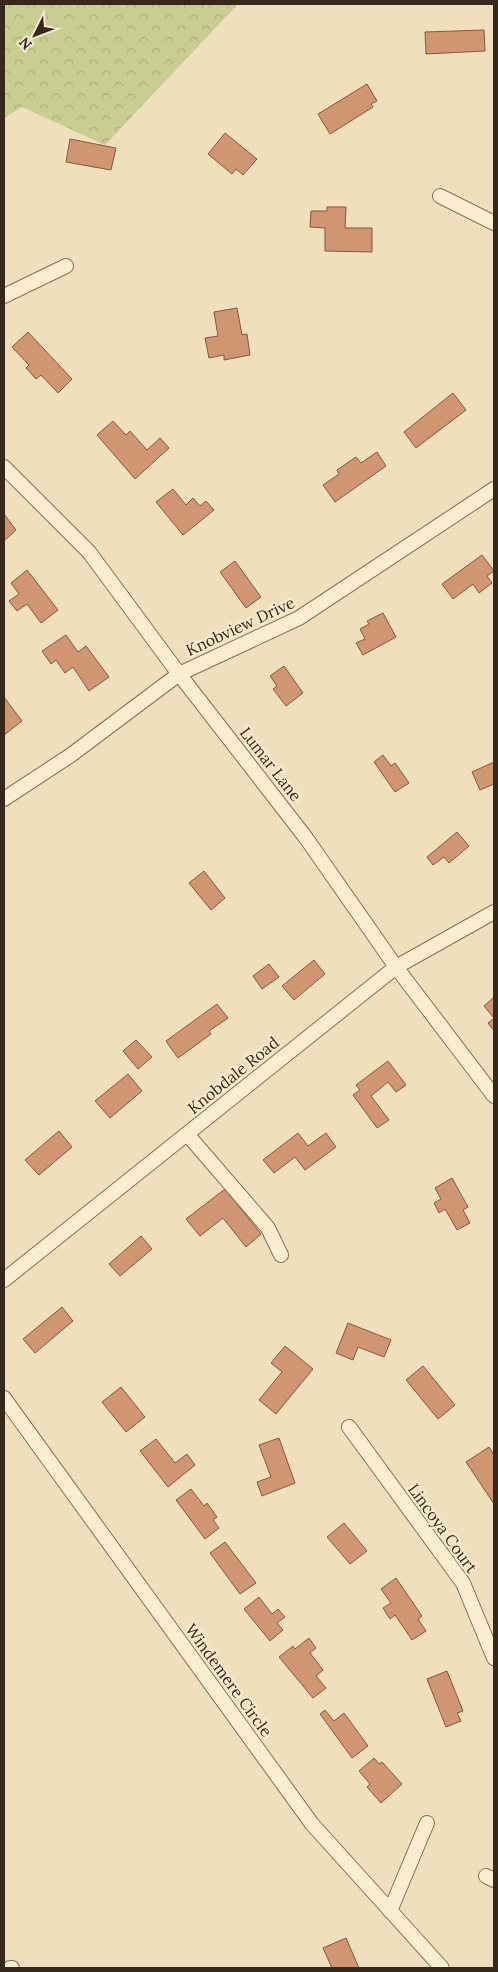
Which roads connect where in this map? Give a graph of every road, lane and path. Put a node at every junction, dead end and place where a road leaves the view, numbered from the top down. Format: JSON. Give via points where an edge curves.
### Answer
{"nodes":[{"id":1,"x":440,"y":196,"type":"dead end"},
{"id":2,"x":494,"y":223,"type":"edge"},
{"id":3,"x":66,"y":266,"type":"dead end"},
{"id":4,"x":4,"y":296,"type":"edge"},
{"id":5,"x":4,"y":467,"type":"edge"},
{"id":6,"x":494,"y":488,"type":"edge"},
{"id":7,"x":179,"y":674,"type":"junction"},
{"id":8,"x":4,"y":799,"type":"edge"},
{"id":9,"x":494,"y":912,"type":"edge"},
{"id":10,"x":396,"y":967,"type":"junction"},
{"id":11,"x":494,"y":1096,"type":"edge"},
{"id":12,"x":187,"y":1134,"type":"junction"},
{"id":13,"x":281,"y":1256,"type":"dead end"},
{"id":14,"x":4,"y":1280,"type":"edge"},
{"id":15,"x":4,"y":1398,"type":"edge"},
{"id":16,"x":349,"y":1427,"type":"dead end"},
{"id":17,"x":494,"y":1658,"type":"edge"},
{"id":18,"x":427,"y":1823,"type":"dead end"},
{"id":19,"x":390,"y":1911,"type":"junction"},
{"id":20,"x":442,"y":1968,"type":"edge"}],
"edges":[{"from":1,"to":2,"type":"street"},
{"from":3,"to":4,"type":"street"},
{"from":5,"to":7,"type":"street","name":"Lumar Lane","via":[[88,552]]},
{"from":6,"to":7,"type":"street","name":"Knobview Drive","via":[[299,618]]},
{"from":7,"to":8,"type":"street","name":"Knobview Drive","via":[[71,755]]},
{"from":7,"to":10,"type":"street","name":"Lumar Lane","via":[[306,838]]},
{"from":9,"to":10,"type":"street","name":"Knobdale Road"},
{"from":10,"to":11,"type":"street","name":"Lumar Lane"},
{"from":10,"to":12,"type":"street","name":"Knobdale Road"},
{"from":12,"to":13,"type":"street","via":[[268,1228]]},
{"from":12,"to":14,"type":"street","name":"Knobdale Road"},
{"from":15,"to":19,"type":"street","name":"Windemere Circle","via":[[312,1824]]},
{"from":16,"to":17,"type":"street","name":"Lincoya Court","via":[[463,1583]]},
{"from":18,"to":19,"type":"street"},
{"from":19,"to":20,"type":"street","name":"Windemere Circle"}]}
